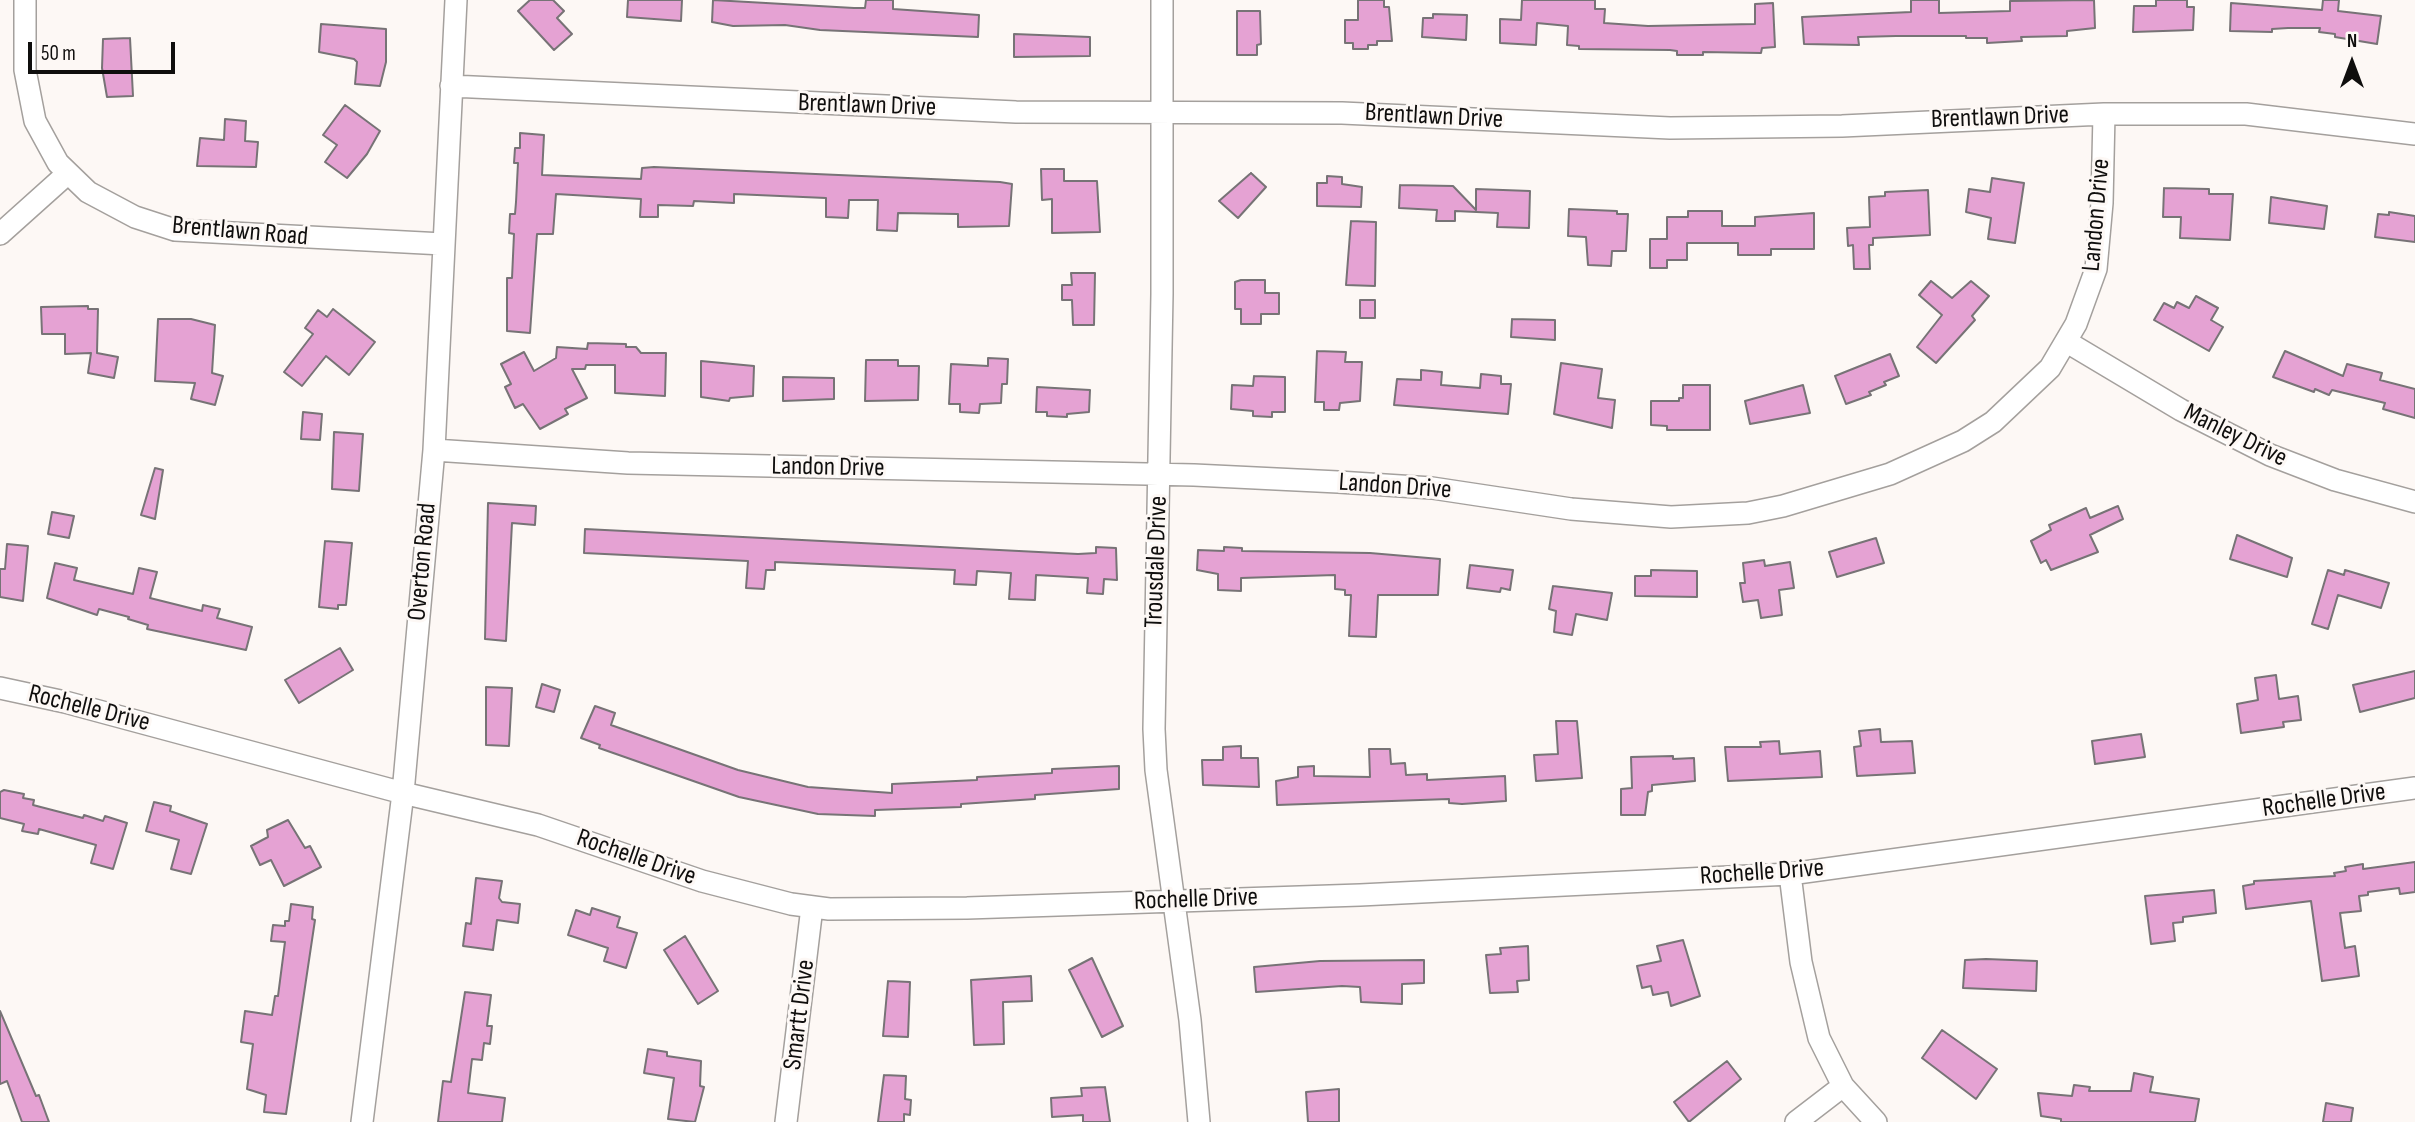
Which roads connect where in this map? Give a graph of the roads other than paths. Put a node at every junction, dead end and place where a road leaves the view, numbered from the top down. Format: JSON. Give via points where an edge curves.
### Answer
{"nodes":[{"id":1,"x":25,"y":0,"type":"edge"},
{"id":2,"x":456,"y":0,"type":"edge"},
{"id":3,"x":1163,"y":0,"type":"edge"},
{"id":4,"x":451,"y":86,"type":"junction"},
{"id":5,"x":1161,"y":112,"type":"junction"},
{"id":6,"x":2104,"y":114,"type":"junction"},
{"id":7,"x":2415,"y":134,"type":"edge"},
{"id":8,"x":67,"y":174,"type":"junction"},
{"id":9,"x":0,"y":234,"type":"edge"},
{"id":10,"x":443,"y":244,"type":"junction"},
{"id":11,"x":2067,"y":342,"type":"junction"},
{"id":12,"x":434,"y":450,"type":"junction"},
{"id":13,"x":1160,"y":475,"type":"junction"},
{"id":14,"x":2415,"y":502,"type":"edge"},
{"id":15,"x":0,"y":688,"type":"edge"},
{"id":16,"x":2415,"y":788,"type":"edge"},
{"id":17,"x":403,"y":793,"type":"junction"},
{"id":18,"x":1790,"y":874,"type":"junction"},
{"id":19,"x":1173,"y":901,"type":"junction"},
{"id":20,"x":812,"y":907,"type":"junction"},
{"id":21,"x":1843,"y":1086,"type":"junction"},
{"id":22,"x":362,"y":1122,"type":"edge"},
{"id":23,"x":786,"y":1122,"type":"edge"},
{"id":24,"x":1199,"y":1122,"type":"edge"},
{"id":25,"x":1796,"y":1122,"type":"edge"},
{"id":26,"x":1876,"y":1122,"type":"edge"}],
"edges":[{"from":1,"to":8,"type":"street","name":"Brentlawn Road","via":[[30,107],[45,142]]},
{"from":2,"to":4,"type":"street","name":"Overton Road"},
{"from":3,"to":5,"type":"street","name":"Trousdale Drive"},
{"from":4,"to":5,"type":"street","name":"Brentlawn Drive","via":[[867,107]]},
{"from":4,"to":10,"type":"street","name":"Overton Road"},
{"from":5,"to":6,"type":"street","name":"Brentlawn Drive","via":[[1342,113],[1670,128]]},
{"from":5,"to":13,"type":"street","name":"Trousdale Drive"},
{"from":6,"to":7,"type":"street","name":"Brentlawn Drive","via":[[2246,114]]},
{"from":6,"to":11,"type":"street","name":"Landon Drive","via":[[2097,260]]},
{"from":8,"to":9,"type":"street"},
{"from":8,"to":10,"type":"street","name":"Brentlawn Road","via":[[100,199],[175,230]]},
{"from":10,"to":12,"type":"street","name":"Overton Road"},
{"from":11,"to":13,"type":"street","name":"Landon Drive","via":[[2050,368],[2020,398],[1963,441],[1849,489],[1748,513],[1640,516],[1432,488]]},
{"from":11,"to":14,"type":"street","name":"Manley Drive","via":[[2181,410],[2270,455]]},
{"from":12,"to":13,"type":"street","name":"Landon Drive","via":[[628,463]]},
{"from":12,"to":17,"type":"street","name":"Overton Road"},
{"from":13,"to":19,"type":"street","name":"Trousdale Drive","via":[[1154,729]]},
{"from":15,"to":17,"type":"street","name":"Rochelle Drive"},
{"from":16,"to":18,"type":"street","name":"Rochelle Drive"},
{"from":17,"to":20,"type":"street","name":"Rochelle Drive","via":[[538,825],[702,881]]},
{"from":17,"to":22,"type":"street","name":"Overton Road"},
{"from":18,"to":19,"type":"street","name":"Rochelle Drive"},
{"from":18,"to":21,"type":"street","via":[[1807,992],[1819,1038]]},
{"from":19,"to":20,"type":"street","name":"Rochelle Drive","via":[[967,908]]},
{"from":19,"to":24,"type":"street","name":"Trousdale Drive"},
{"from":20,"to":23,"type":"street","name":"Smartt Drive"},
{"from":21,"to":25,"type":"street"},
{"from":21,"to":26,"type":"street"}]}
